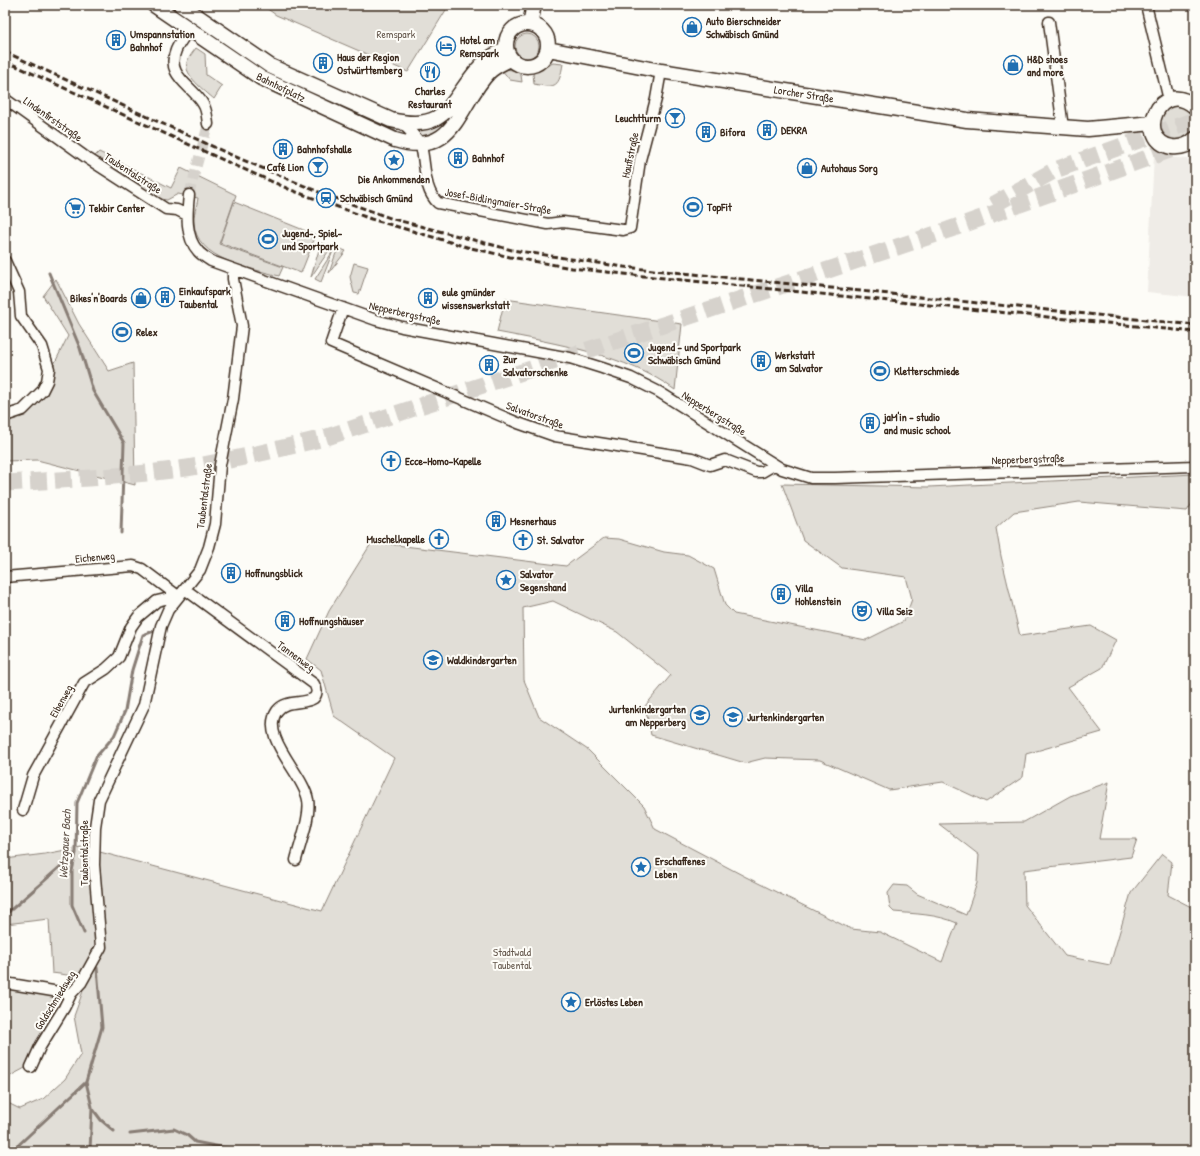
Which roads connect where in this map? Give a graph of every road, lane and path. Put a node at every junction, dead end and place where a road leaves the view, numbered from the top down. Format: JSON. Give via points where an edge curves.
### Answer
{"nodes":[{"id":1,"x":154,"y":5,"type":"edge"},
{"id":2,"x":181,"y":5,"type":"edge"},
{"id":3,"x":534,"y":5,"type":"edge"},
{"id":4,"x":1146,"y":5,"type":"edge"},
{"id":5,"x":1049,"y":22,"type":"dead end"},
{"id":6,"x":530,"y":24,"type":"junction"},
{"id":7,"x":189,"y":29,"type":"junction"},
{"id":8,"x":548,"y":49,"type":"junction"},
{"id":9,"x":508,"y":54,"type":"junction"},
{"id":10,"x":661,"y":71,"type":"junction"},
{"id":11,"x":5,"y":99,"type":"edge"},
{"id":12,"x":1169,"y":100,"type":"junction"},
{"id":13,"x":1195,"y":107,"type":"edge"},
{"id":14,"x":401,"y":122,"type":"junction"},
{"id":15,"x":1153,"y":123,"type":"junction"},
{"id":16,"x":208,"y":124,"type":"tunnel mouth"},
{"id":17,"x":1063,"y":128,"type":"junction"},
{"id":18,"x":1195,"y":139,"type":"edge"},
{"id":19,"x":420,"y":145,"type":"junction"},
{"id":20,"x":87,"y":158,"type":"joint"},
{"id":21,"x":189,"y":195,"type":"tunnel mouth"},
{"id":22,"x":187,"y":215,"type":"junction"},
{"id":23,"x":615,"y":229,"type":"joint"},
{"id":24,"x":5,"y":261,"type":"edge"},
{"id":25,"x":234,"y":269,"type":"junction"},
{"id":26,"x":343,"y":308,"type":"junction"},
{"id":27,"x":5,"y":416,"type":"edge"},
{"id":28,"x":774,"y":465,"type":"junction"},
{"id":29,"x":1195,"y":466,"type":"edge"},
{"id":30,"x":5,"y":577,"type":"edge"},
{"id":31,"x":182,"y":593,"type":"junction"},
{"id":32,"x":23,"y":810,"type":"dead end"},
{"id":33,"x":296,"y":860,"type":"dead end"},
{"id":34,"x":100,"y":947,"type":"joint"},
{"id":35,"x":5,"y":983,"type":"edge"},
{"id":36,"x":70,"y":994,"type":"junction"},
{"id":37,"x":31,"y":1067,"type":"dead end"}],
"edges":[{"from":1,"to":7,"type":"main road","name":"Bahnhofplatz"},
{"from":2,"to":14,"type":"main road","name":"Bahnhofplatz","via":[[270,66],[391,120]]},
{"from":3,"to":6,"type":"main road"},
{"from":4,"to":12,"type":"street"},
{"from":5,"to":17,"type":"street"},
{"from":6,"to":8,"type":"main road","via":[[538,27],[546,35]]},
{"from":6,"to":9,"type":"main road","via":[[520,25],[506,38]]},
{"from":7,"to":16,"type":"street","via":[[176,50],[174,70],[202,102]]},
{"from":7,"to":19,"type":"main road","name":"Bahnhofplatz","via":[[244,68],[277,86],[395,140]]},
{"from":8,"to":9,"type":"main road","via":[[541,62],[534,66],[522,66]]},
{"from":8,"to":10,"type":"main road","name":"Lorcher Straße"},
{"from":9,"to":14,"type":"main road","name":"Bahnhofplatz","via":[[490,58],[478,69],[444,114],[432,120]]},
{"from":9,"to":19,"type":"main road","name":"Bahnhofplatz","via":[[486,75],[460,117],[444,135]]},
{"from":10,"to":17,"type":"main road","name":"Lorcher Straße","via":[[968,120]]},
{"from":10,"to":23,"type":"street","name":"Hauffstraße","via":[[640,160],[630,228]]},
{"from":11,"to":20,"type":"street","name":"Lindenfirststraße"},
{"from":12,"to":13,"type":"main road","via":[[1183,100]]},
{"from":12,"to":15,"type":"main road","via":[[1157,109]]},
{"from":14,"to":19,"type":"street"},
{"from":15,"to":17,"type":"main road","name":"Lorcher Straße","via":[[1088,129]]},
{"from":15,"to":18,"type":"main road","via":[[1157,137],[1169,146],[1184,146]]},
{"from":19,"to":23,"type":"street","name":"Josef-Bidlingmaier-Straße","via":[[429,189],[438,203],[548,224],[562,222]]},
{"from":20,"to":22,"type":"street","name":"Taubentalstraße","via":[[166,209],[177,210]]},
{"from":21,"to":22,"type":"street"},
{"from":22,"to":25,"type":"street","via":[[190,237],[198,251],[211,261]]},
{"from":24,"to":27,"type":"street","via":[[19,292],[21,316],[42,346],[49,370],[42,391],[23,410]]},
{"from":25,"to":26,"type":"street","name":"Nepperbergstraße"},
{"from":25,"to":31,"type":"street","name":"Taubentalstraße","via":[[232,279],[242,326],[233,399],[220,465],[215,524],[200,570]]},
{"from":26,"to":28,"type":"street","name":"Nepperbergstraße","via":[[402,327],[570,358],[631,378],[659,392]]},
{"from":26,"to":28,"type":"street","name":"Salvatorstraße","via":[[332,343],[518,423],[555,436],[692,458],[710,465],[725,460],[756,472],[762,472]]},
{"from":28,"to":29,"type":"street","name":"Nepperbergstraße","via":[[790,473],[818,478]]},
{"from":30,"to":31,"type":"street","name":"Eichenweg","via":[[133,566]]},
{"from":31,"to":32,"type":"street","name":"Eibenweg","via":[[157,601],[138,617],[131,627],[119,657],[84,683],[33,776]]},
{"from":31,"to":33,"type":"street","name":"Tannenweg","via":[[316,687],[314,698],[286,704],[274,717],[276,742],[304,788],[308,800],[308,812]]},
{"from":31,"to":34,"type":"street","name":"Taubentalstraße","via":[[168,610],[161,626],[144,705],[103,790],[96,813],[94,865]]},
{"from":34,"to":36,"type":"street","name":"Goldschmiedsweg","via":[[82,983]]},
{"from":35,"to":36,"type":"street"},
{"from":36,"to":37,"type":"street","name":"Goldschmiedsweg"}]}
